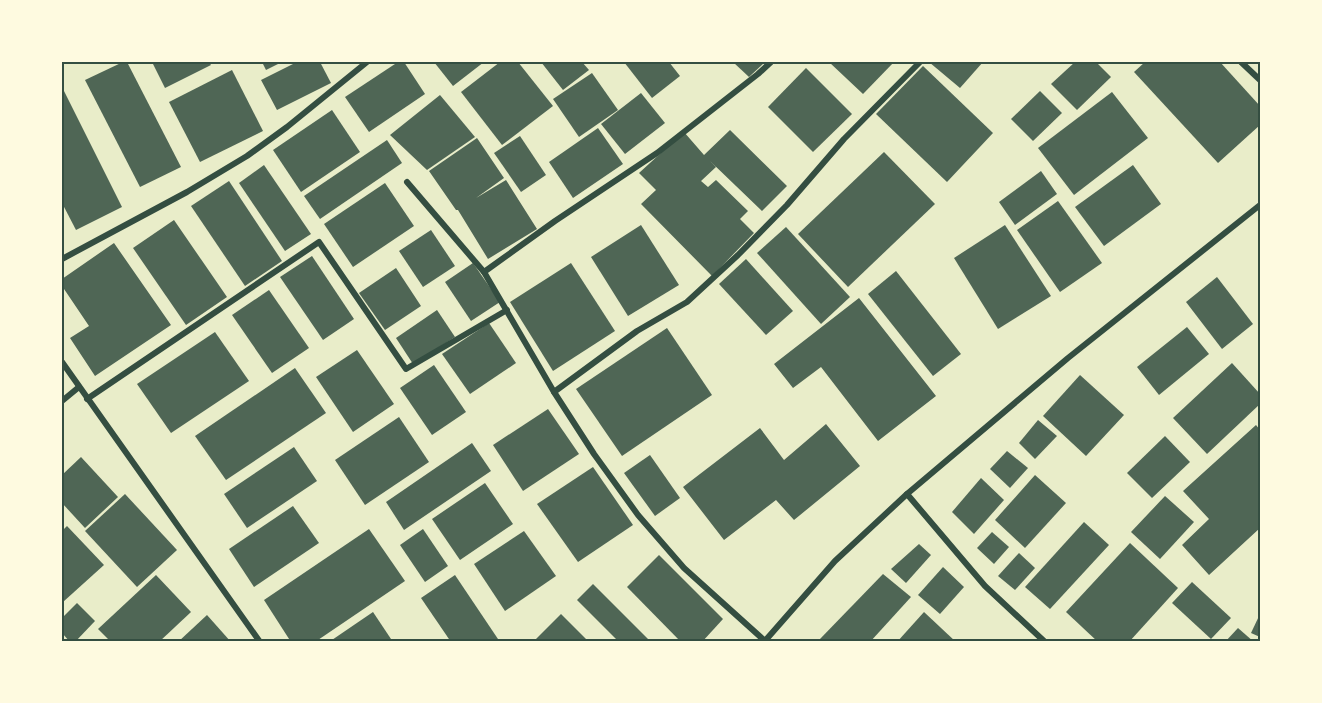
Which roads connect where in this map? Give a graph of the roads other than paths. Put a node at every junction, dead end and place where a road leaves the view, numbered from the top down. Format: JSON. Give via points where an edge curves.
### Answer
{"nodes":[{"id":1,"x":367,"y":62,"type":"edge"},
{"id":2,"x":771,"y":62,"type":"edge"},
{"id":3,"x":920,"y":62,"type":"edge"},
{"id":4,"x":1241,"y":62,"type":"edge"},
{"id":5,"x":1260,"y":80,"type":"edge"},
{"id":6,"x":407,"y":182,"type":"dead end"},
{"id":7,"x":1260,"y":205,"type":"edge"},
{"id":8,"x":62,"y":259,"type":"edge"},
{"id":9,"x":484,"y":272,"type":"junction"},
{"id":10,"x":507,"y":310,"type":"junction"},
{"id":11,"x":62,"y":362,"type":"edge"},
{"id":12,"x":79,"y":387,"type":"junction"},
{"id":13,"x":554,"y":392,"type":"junction"},
{"id":14,"x":87,"y":399,"type":"junction"},
{"id":15,"x":62,"y":401,"type":"edge"},
{"id":16,"x":907,"y":494,"type":"junction"},
{"id":17,"x":764,"y":641,"type":"edge"},
{"id":18,"x":260,"y":642,"type":"edge"},
{"id":19,"x":1045,"y":642,"type":"edge"}],
"edges":[{"from":1,"to":8,"type":"street","via":[[248,156]]},
{"from":2,"to":9,"type":"street","via":[[657,153]]},
{"from":3,"to":13,"type":"street","via":[[844,139],[787,205],[687,302],[637,331]]},
{"from":4,"to":5,"type":"street"},
{"from":6,"to":9,"type":"street"},
{"from":7,"to":16,"type":"street","via":[[1068,358]]},
{"from":9,"to":10,"type":"street"},
{"from":10,"to":13,"type":"street"},
{"from":10,"to":14,"type":"street","via":[[406,369],[319,242]]},
{"from":11,"to":12,"type":"street"},
{"from":12,"to":14,"type":"street"},
{"from":12,"to":15,"type":"street"},
{"from":13,"to":17,"type":"street","via":[[638,515],[684,568]]},
{"from":14,"to":18,"type":"street"},
{"from":16,"to":17,"type":"street","via":[[835,561]]},
{"from":16,"to":19,"type":"street","via":[[985,586]]}]}
